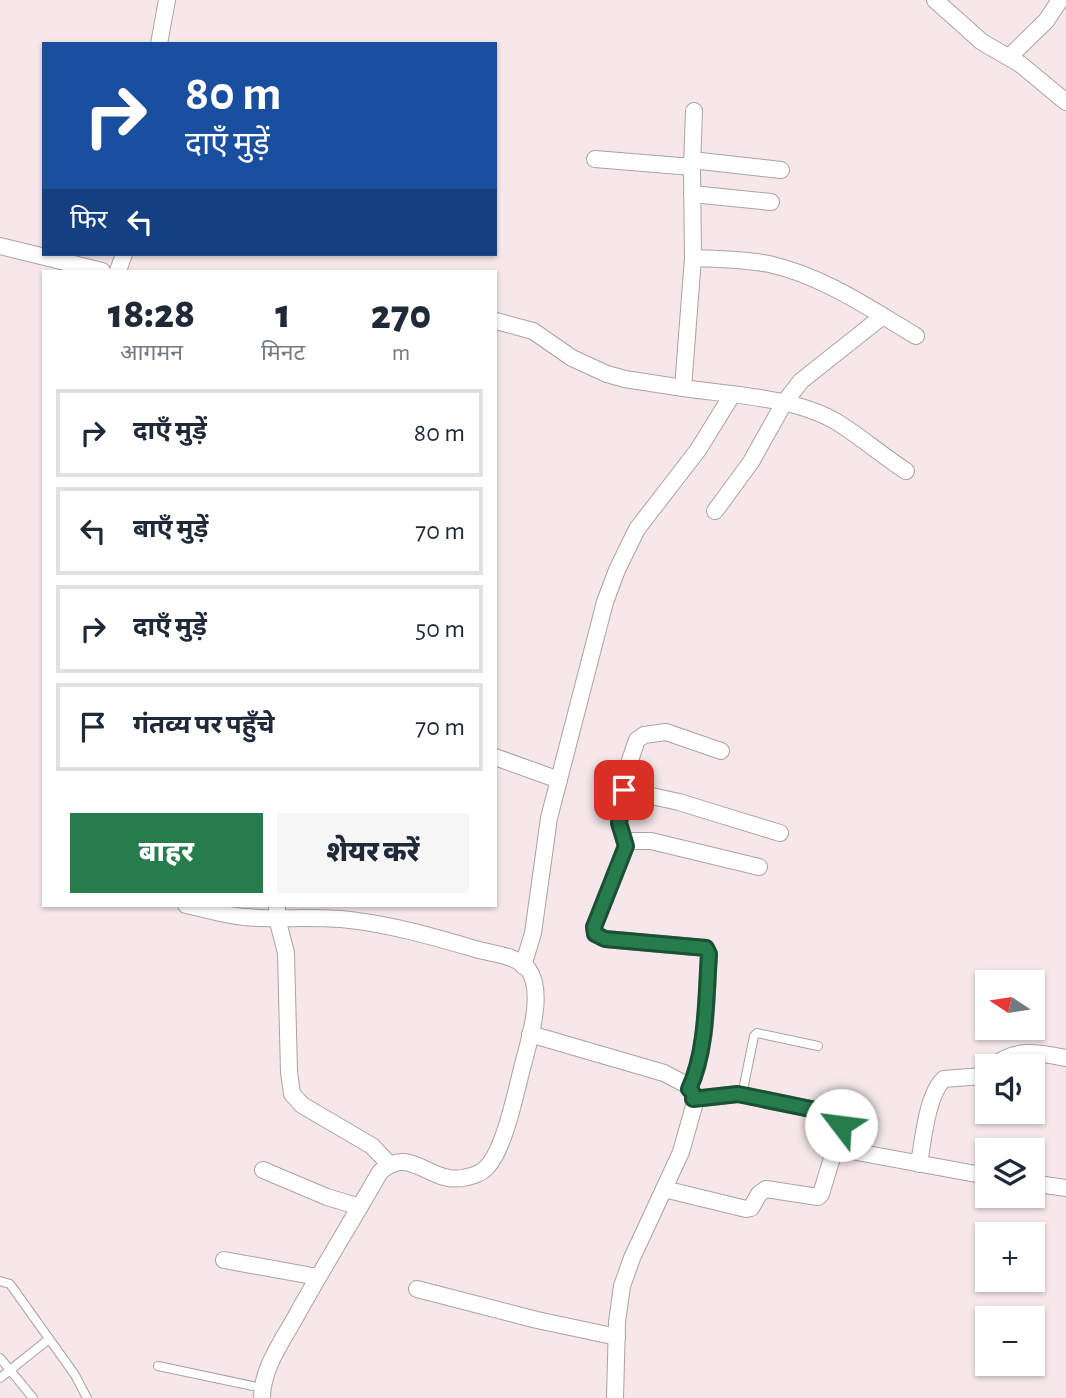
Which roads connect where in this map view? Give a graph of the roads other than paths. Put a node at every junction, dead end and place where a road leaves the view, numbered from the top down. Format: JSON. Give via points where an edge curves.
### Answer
{"nodes":[{"id":1,"x":167,"y":0,"type":"edge"},
{"id":2,"x":936,"y":0,"type":"edge"},
{"id":3,"x":1060,"y":0,"type":"edge"},
{"id":4,"x":159,"y":42,"type":"edge"},
{"id":5,"x":1009,"y":57,"type":"junction"},
{"id":6,"x":1066,"y":102,"type":"edge"},
{"id":7,"x":694,"y":111,"type":"dead end"},
{"id":8,"x":595,"y":159,"type":"dead end"},
{"id":9,"x":692,"y":164,"type":"junction"},
{"id":10,"x":781,"y":170,"type":"dead end"},
{"id":11,"x":692,"y":194,"type":"junction"},
{"id":12,"x":771,"y":202,"type":"dead end"},
{"id":13,"x":0,"y":246,"type":"edge"},
{"id":14,"x":693,"y":258,"type":"junction"},
{"id":15,"x":98,"y":270,"type":"edge"},
{"id":16,"x":883,"y":316,"type":"junction"},
{"id":17,"x":497,"y":321,"type":"edge"},
{"id":18,"x":916,"y":336,"type":"dead end"},
{"id":19,"x":683,"y":388,"type":"junction"},
{"id":20,"x":733,"y":396,"type":"junction"},
{"id":21,"x":784,"y":403,"type":"junction"},
{"id":22,"x":906,"y":471,"type":"dead end"},
{"id":23,"x":715,"y":512,"type":"dead end"},
{"id":24,"x":721,"y":751,"type":"dead end"},
{"id":25,"x":497,"y":758,"type":"edge"},
{"id":26,"x":559,"y":780,"type":"junction"},
{"id":27,"x":624,"y":790,"type":"junction"},
{"id":28,"x":780,"y":833,"type":"dead end"},
{"id":29,"x":626,"y":841,"type":"junction"},
{"id":30,"x":759,"y":867,"type":"dead end"},
{"id":31,"x":196,"y":907,"type":"edge"},
{"id":32,"x":277,"y":912,"type":"edge"},
{"id":33,"x":523,"y":966,"type":"junction"},
{"id":34,"x":541,"y":1037,"type":"junction"},
{"id":35,"x":818,"y":1046,"type":"dead end"},
{"id":36,"x":1013,"y":1054,"type":"edge"},
{"id":37,"x":1034,"y":1054,"type":"edge"},
{"id":38,"x":1045,"y":1055,"type":"edge"},
{"id":39,"x":1066,"y":1058,"type":"edge"},
{"id":40,"x":975,"y":1077,"type":"edge"},
{"id":41,"x":691,"y":1094,"type":"junction"},
{"id":42,"x":742,"y":1095,"type":"junction"},
{"id":43,"x":835,"y":1148,"type":"junction"},
{"id":44,"x":389,"y":1164,"type":"junction"},
{"id":45,"x":919,"y":1164,"type":"junction"},
{"id":46,"x":263,"y":1170,"type":"dead end"},
{"id":47,"x":975,"y":1174,"type":"edge"},
{"id":48,"x":1045,"y":1185,"type":"edge"},
{"id":49,"x":1066,"y":1188,"type":"edge"},
{"id":50,"x":664,"y":1189,"type":"junction"},
{"id":51,"x":360,"y":1207,"type":"junction"},
{"id":52,"x":224,"y":1260,"type":"dead end"},
{"id":53,"x":318,"y":1277,"type":"junction"},
{"id":54,"x":0,"y":1281,"type":"edge"},
{"id":55,"x":417,"y":1289,"type":"dead end"},
{"id":56,"x":617,"y":1337,"type":"junction"},
{"id":57,"x":49,"y":1339,"type":"junction"},
{"id":58,"x":0,"y":1358,"type":"edge"},
{"id":59,"x":158,"y":1366,"type":"dead end"},
{"id":60,"x":9,"y":1370,"type":"junction"},
{"id":61,"x":0,"y":1378,"type":"edge"},
{"id":62,"x":262,"y":1393,"type":"edge"},
{"id":63,"x":33,"y":1398,"type":"edge"},
{"id":64,"x":87,"y":1398,"type":"edge"},
{"id":65,"x":615,"y":1398,"type":"edge"}],
"edges":[{"from":1,"to":4,"type":"street"},
{"from":2,"to":5,"type":"street","via":[[982,42]]},
{"from":3,"to":5,"type":"street","via":[[1046,21]]},
{"from":5,"to":6,"type":"street"},
{"from":7,"to":9,"type":"street"},
{"from":8,"to":9,"type":"street"},
{"from":9,"to":10,"type":"street"},
{"from":9,"to":11,"type":"street"},
{"from":11,"to":12,"type":"street"},
{"from":11,"to":14,"type":"street"},
{"from":13,"to":15,"type":"street"},
{"from":14,"to":16,"type":"street","via":[[758,263],[802,274]]},
{"from":14,"to":19,"type":"street"},
{"from":16,"to":18,"type":"street"},
{"from":16,"to":21,"type":"street","via":[[801,381]]},
{"from":17,"to":19,"type":"street","via":[[533,331],[572,358],[607,374]]},
{"from":19,"to":20,"type":"street"},
{"from":20,"to":21,"type":"street"},
{"from":20,"to":26,"type":"street","via":[[627,547],[605,603]]},
{"from":21,"to":22,"type":"street","via":[[832,420]]},
{"from":21,"to":23,"type":"street","via":[[751,463]]},
{"from":24,"to":27,"type":"street","via":[[666,732],[644,735],[632,750]]},
{"from":25,"to":26,"type":"street"},
{"from":26,"to":33,"type":"street","via":[[533,933]]},
{"from":27,"to":28,"type":"street"},
{"from":27,"to":29,"type":"street","via":[[619,823]]},
{"from":29,"to":30,"type":"street","via":[[651,841]]},
{"from":29,"to":41,"type":"street","via":[[595,934],[605,939],[706,948],[704,1024]]},
{"from":31,"to":32,"type":"street","via":[[240,916]]},
{"from":32,"to":33,"type":"street","via":[[427,935],[514,959]]},
{"from":32,"to":44,"type":"street","via":[[286,953],[292,1094],[302,1105],[372,1146]]},
{"from":33,"to":34,"type":"street","via":[[533,979]]},
{"from":34,"to":41,"type":"street","via":[[664,1073],[685,1084]]},
{"from":34,"to":44,"type":"street","via":[[497,1152],[486,1168],[474,1176],[443,1178],[406,1161]]},
{"from":35,"to":42,"type":"lane","via":[[757,1033]]},
{"from":36,"to":37,"type":"street"},
{"from":38,"to":39,"type":"street"},
{"from":40,"to":45,"type":"street","via":[[940,1082]]},
{"from":41,"to":42,"type":"street"},
{"from":41,"to":50,"type":"street","via":[[694,1107]]},
{"from":42,"to":43,"type":"street","via":[[835,1114],[841,1121]]},
{"from":43,"to":45,"type":"street"},
{"from":43,"to":50,"type":"street","via":[[818,1197],[766,1189],[746,1209]]},
{"from":44,"to":51,"type":"street"},
{"from":45,"to":47,"type":"street"},
{"from":46,"to":51,"type":"street"},
{"from":48,"to":49,"type":"street"},
{"from":50,"to":56,"type":"street","via":[[622,1286]]},
{"from":51,"to":53,"type":"street"},
{"from":52,"to":53,"type":"street"},
{"from":53,"to":62,"type":"street","via":[[267,1369]]},
{"from":54,"to":57,"type":"lane","via":[[10,1284]]},
{"from":55,"to":56,"type":"street"},
{"from":56,"to":65,"type":"street"},
{"from":57,"to":60,"type":"lane"},
{"from":57,"to":64,"type":"lane"},
{"from":58,"to":60,"type":"lane"},
{"from":59,"to":62,"type":"lane"},
{"from":60,"to":61,"type":"lane"},
{"from":60,"to":63,"type":"lane"}]}
